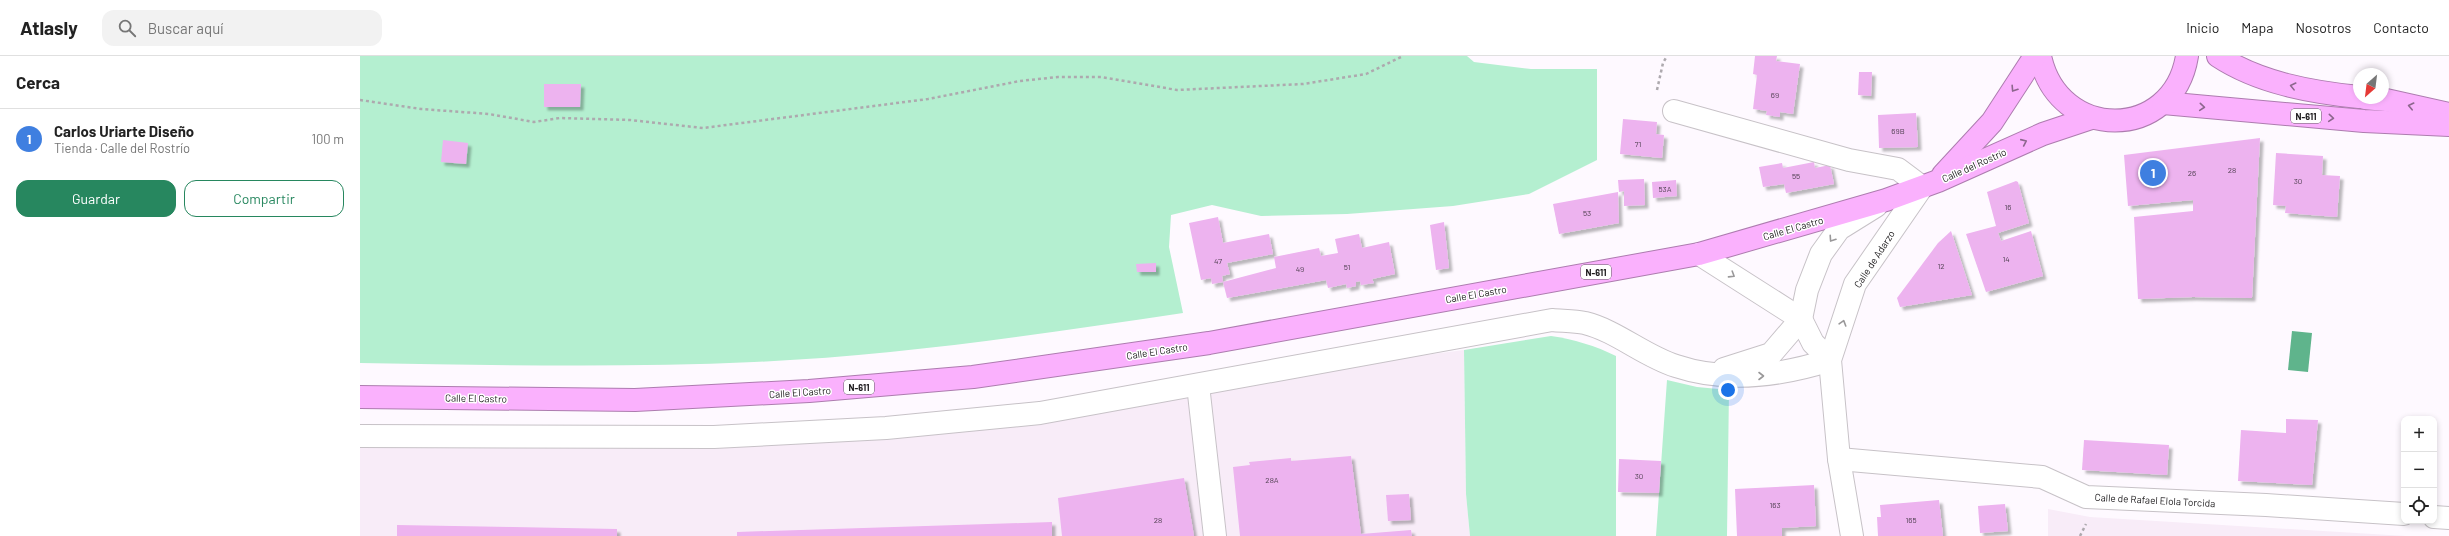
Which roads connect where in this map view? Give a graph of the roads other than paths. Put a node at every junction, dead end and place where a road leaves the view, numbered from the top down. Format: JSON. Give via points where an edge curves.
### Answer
{"nodes":[{"id":1,"x":2035,"y":56,"type":"edge"},
{"id":2,"x":2040,"y":56,"type":"edge"},
{"id":3,"x":2187,"y":56,"type":"edge"},
{"id":4,"x":2218,"y":56,"type":"edge"},
{"id":5,"x":2353,"y":96,"type":"edge"},
{"id":6,"x":2389,"y":101,"type":"edge"},
{"id":7,"x":2163,"y":103,"type":"junction"},
{"id":8,"x":1674,"y":111,"type":"dead end"},
{"id":9,"x":2449,"y":114,"type":"edge"},
{"id":10,"x":2091,"y":118,"type":"junction"},
{"id":11,"x":2449,"y":125,"type":"edge"},
{"id":12,"x":1930,"y":184,"type":"junction"},
{"id":13,"x":1886,"y":200,"type":"junction"},
{"id":14,"x":1699,"y":254,"type":"junction"},
{"id":15,"x":1801,"y":319,"type":"junction"},
{"id":16,"x":1830,"y":360,"type":"junction"},
{"id":17,"x":1708,"y":374,"type":"junction"},
{"id":18,"x":1198,"y":385,"type":"junction"},
{"id":19,"x":360,"y":397,"type":"edge"},
{"id":20,"x":360,"y":436,"type":"edge"},
{"id":21,"x":1839,"y":459,"type":"junction"},
{"id":22,"x":2401,"y":514,"type":"edge"},
{"id":23,"x":2437,"y":517,"type":"edge"},
{"id":24,"x":2449,"y":518,"type":"edge"},
{"id":25,"x":1215,"y":536,"type":"edge"},
{"id":26,"x":1852,"y":536,"type":"edge"}],
"edges":[{"from":1,"to":12,"type":"highway","name":"Calle del Rostrío","number":"N-611","one_way":true,"via":[[1992,122]]},
{"from":2,"to":10,"type":"highway","number":"N-611","via":[[2044,72],[2054,92],[2071,108]]},
{"from":3,"to":7,"type":"highway","number":"N-611","via":[[2179,82]]},
{"from":5,"to":4,"type":"highway","one_way":true,"via":[[2325,94],[2264,79],[2234,67]]},
{"from":9,"to":6,"type":"highway","one_way":true},
{"from":7,"to":10,"type":"highway","number":"N-611","via":[[2141,116],[2116,121]]},
{"from":7,"to":11,"type":"highway","number":"N-611","one_way":true,"via":[[2364,121]]},
{"from":8,"to":12,"type":"street","via":[[1849,160],[1898,169]]},
{"from":12,"to":10,"type":"highway","name":"Calle del Rostrío","number":"N-611","one_way":true,"via":[[2043,134]]},
{"from":12,"to":13,"type":"highway","name":"Calle El Castro","number":"N-611"},
{"from":16,"to":12,"type":"street","name":"Calle de Adarzo","one_way":true,"via":[[1855,284]]},
{"from":13,"to":14,"type":"highway","name":"Calle El Castro","number":"N-611"},
{"from":13,"to":15,"type":"street","one_way":true,"via":[[1839,229],[1821,254],[1807,290]]},
{"from":14,"to":15,"type":"street","one_way":true},
{"from":14,"to":19,"type":"highway","name":"Calle El Castro","number":"N-611","via":[[1209,343],[973,377],[810,392],[635,400]]},
{"from":15,"to":16,"type":"street","via":[[1813,343]]},
{"from":15,"to":17,"type":"street","via":[[1771,354]]},
{"from":17,"to":16,"type":"street","one_way":true,"via":[[1765,376]]},
{"from":16,"to":21,"type":"street","name":"Calle de Adarzo"},
{"from":17,"to":18,"type":"street","via":[[1675,366],[1585,323],[1552,320]]},
{"from":18,"to":20,"type":"street","via":[[1040,413],[878,428],[714,438]]},
{"from":18,"to":25,"type":"street"},
{"from":21,"to":22,"type":"street","name":"Calle de Rafael Elola Torcida","via":[[2042,477],[2086,497]]},
{"from":21,"to":26,"type":"street","name":"Calle de Adarzo"},
{"from":23,"to":24,"type":"street"}]}
